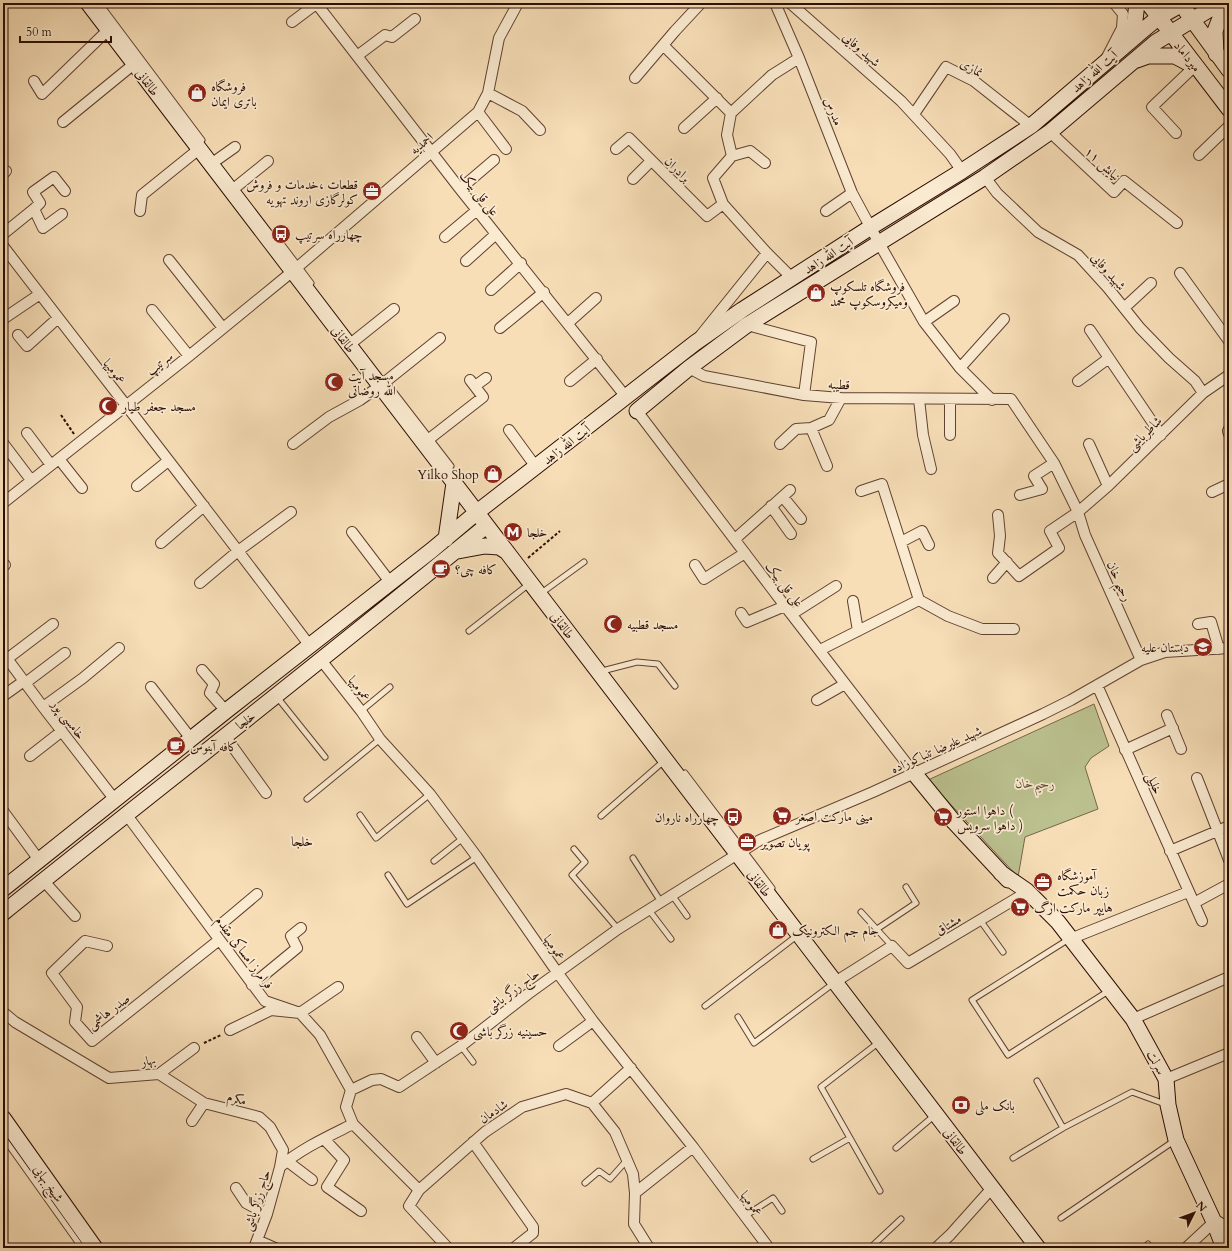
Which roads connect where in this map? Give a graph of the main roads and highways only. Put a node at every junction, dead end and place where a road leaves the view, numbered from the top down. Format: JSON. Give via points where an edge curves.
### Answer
{"nodes":[{"id":1,"x":1137,"y":3,"type":"edge"},
{"id":2,"x":1148,"y":3,"type":"edge"},
{"id":3,"x":1182,"y":3,"type":"edge"},
{"id":4,"x":1220,"y":3,"type":"edge"},
{"id":5,"x":1226,"y":3,"type":"edge"},
{"id":6,"x":97,"y":5,"type":"edge"},
{"id":7,"x":1158,"y":18,"type":"junction"},
{"id":8,"x":1192,"y":20,"type":"junction"},
{"id":9,"x":1170,"y":34,"type":"junction"},
{"id":10,"x":1124,"y":45,"type":"junction"},
{"id":11,"x":1216,"y":54,"type":"junction"},
{"id":12,"x":1134,"y":60,"type":"junction"},
{"id":13,"x":1195,"y":66,"type":"junction"},
{"id":14,"x":1229,"y":70,"type":"edge"},
{"id":15,"x":1229,"y":109,"type":"edge"},
{"id":16,"x":637,"y":411,"type":"road end"},
{"id":17,"x":454,"y":477,"type":"junction"},
{"id":18,"x":482,"y":513,"type":"junction"},
{"id":19,"x":446,"y":539,"type":"junction"},
{"id":20,"x":432,"y":550,"type":"junction"},
{"id":21,"x":457,"y":551,"type":"junction"},
{"id":22,"x":507,"y":552,"type":"junction"},
{"id":23,"x":442,"y":562,"type":"junction"},
{"id":24,"x":158,"y":766,"type":"junction"},
{"id":25,"x":914,"y":773,"type":"road end"},
{"id":26,"x":169,"y":779,"type":"junction"},
{"id":27,"x":4,"y":886,"type":"edge"},
{"id":28,"x":3,"y":913,"type":"edge"},
{"id":29,"x":5,"y":1129,"type":"edge"},
{"id":30,"x":1214,"y":1222,"type":"junction"},
{"id":31,"x":1229,"y":1231,"type":"edge"},
{"id":32,"x":95,"y":1248,"type":"edge"},
{"id":33,"x":1038,"y":1248,"type":"edge"},
{"id":34,"x":1224,"y":1248,"type":"edge"}],
"edges":[{"from":1,"to":10,"type":"main road","via":[[1135,20]]},
{"from":2,"to":7,"type":"main road","name":"میرداماد"},
{"from":3,"to":7,"type":"main road","name":"آیت الله زاهد"},
{"from":3,"to":8,"type":"main road","name":"میرداماد"},
{"from":4,"to":8,"type":"main road","name":"آیت الله زاهد"},
{"from":5,"to":11,"type":"main road","via":[[1215,31]]},
{"from":6,"to":17,"type":"main road","name":"طالقانی","via":[[108,30],[235,187]]},
{"from":7,"to":9,"type":"main road","name":"میرداماد"},
{"from":7,"to":10,"type":"main road","name":"آیت الله زاهد"},
{"from":8,"to":9,"type":"main road","name":"آیت الله زاهد"},
{"from":8,"to":11,"type":"main road","name":"میرداماد"},
{"from":9,"to":12,"type":"main road","name":"آیت الله زاهد"},
{"from":9,"to":13,"type":"main road","name":"میرداماد"},
{"from":10,"to":18,"type":"main road","name":"آیت الله زاهد","via":[[1031,126],[870,227],[695,342],[536,467]]},
{"from":11,"to":14,"type":"main road","name":"میرداماد"},
{"from":12,"to":13,"type":"main road","via":[[1148,56],[1175,56]]},
{"from":12,"to":16,"type":"main road","name":"آیت الله زاهد","via":[[1050,132],[985,177],[747,325]]},
{"from":13,"to":15,"type":"main road","name":"میرداماد"},
{"from":17,"to":18,"type":"main road","name":"طالقانی"},
{"from":17,"to":19,"type":"main road"},
{"from":18,"to":19,"type":"main road","name":"خلجا"},
{"from":18,"to":21,"type":"main road","name":"خلجا"},
{"from":18,"to":22,"type":"main road","name":"طالقانی"},
{"from":19,"to":20,"type":"main road","name":"خلجا"},
{"from":20,"to":23,"type":"main road"},
{"from":20,"to":24,"type":"main road","name":"خلجا"},
{"from":21,"to":22,"type":"main road","via":[[485,546],[499,547]]},
{"from":21,"to":23,"type":"main road","name":"خلجا"},
{"from":22,"to":33,"type":"main road","name":"طالقانی","via":[[541,590],[604,671],[665,760],[741,852],[799,934],[838,981],[880,1041]]},
{"from":23,"to":26,"type":"main road","name":"خلجا","via":[[322,660]]},
{"from":24,"to":26,"type":"main road"},
{"from":24,"to":27,"type":"main road","name":"خلجا"},
{"from":25,"to":30,"type":"main road","name":"سرلت","via":[[1001,873],[1058,922],[1133,1019],[1166,1079],[1168,1104],[1176,1140]]},
{"from":26,"to":28,"type":"main road","name":"خلجا"},
{"from":29,"to":32,"type":"main road","name":"شیخ بهایی"},
{"from":30,"to":31,"type":"main road"},
{"from":30,"to":34,"type":"main road","name":"سرلت"}]}
